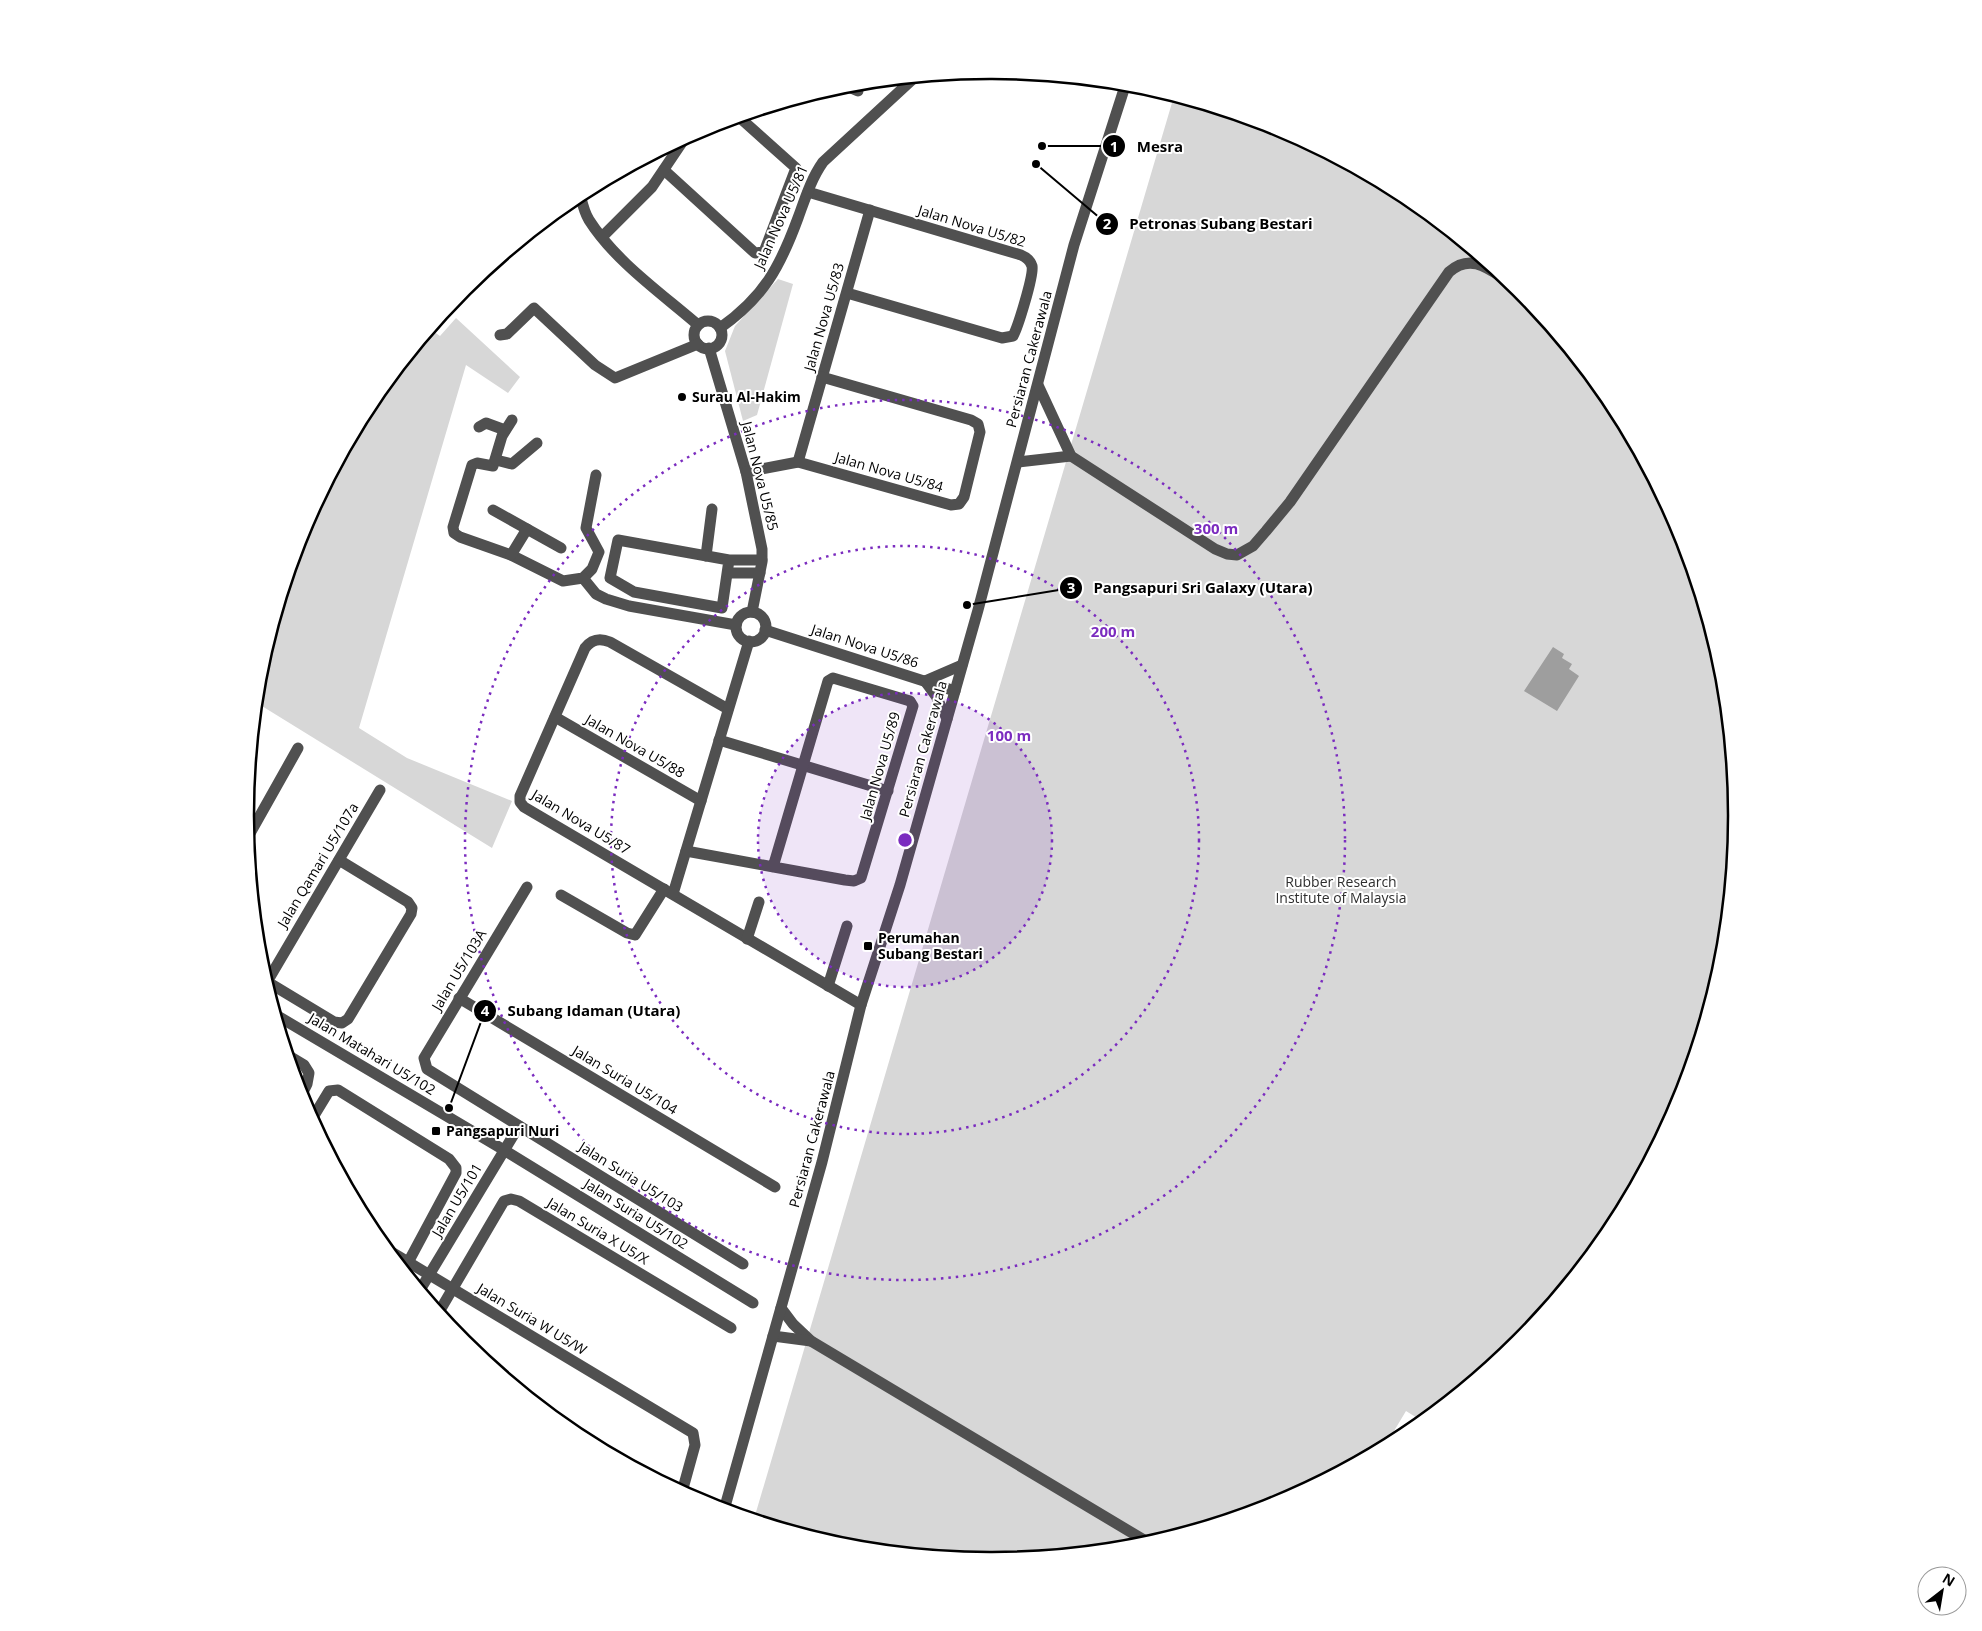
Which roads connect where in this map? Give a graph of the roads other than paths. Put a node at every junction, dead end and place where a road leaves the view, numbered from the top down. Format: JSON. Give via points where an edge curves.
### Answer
{"nodes":[{"id":1,"x":908,"y":84,"type":"edge"},
{"id":2,"x":1123,"y":91,"type":"edge"},
{"id":3,"x":744,"y":122,"type":"edge"},
{"id":4,"x":678,"y":149,"type":"edge"},
{"id":5,"x":664,"y":170,"type":"junction"},
{"id":6,"x":808,"y":192,"type":"junction"},
{"id":7,"x":583,"y":202,"type":"edge"},
{"id":8,"x":870,"y":210,"type":"junction"},
{"id":9,"x":602,"y":237,"type":"junction"},
{"id":10,"x":1481,"y":266,"type":"edge"},
{"id":11,"x":848,"y":293,"type":"junction"},
{"id":12,"x":698,"y":325,"type":"junction"},
{"id":13,"x":720,"y":328,"type":"junction"},
{"id":14,"x":500,"y":336,"type":"dead end"},
{"id":15,"x":704,"y":346,"type":"junction"},
{"id":16,"x":822,"y":378,"type":"junction"},
{"id":17,"x":1038,"y":385,"type":"junction"},
{"id":18,"x":512,"y":420,"type":"dead end"},
{"id":19,"x":479,"y":427,"type":"dead end"},
{"id":20,"x":505,"y":430,"type":"junction"},
{"id":21,"x":537,"y":443,"type":"dead end"},
{"id":22,"x":1071,"y":456,"type":"junction"},
{"id":23,"x":496,"y":460,"type":"junction"},
{"id":24,"x":798,"y":462,"type":"junction"},
{"id":25,"x":1018,"y":462,"type":"junction"},
{"id":26,"x":746,"y":472,"type":"junction"},
{"id":27,"x":596,"y":475,"type":"dead end"},
{"id":28,"x":712,"y":509,"type":"dead end"},
{"id":29,"x":493,"y":510,"type":"dead end"},
{"id":30,"x":527,"y":529,"type":"junction"},
{"id":31,"x":561,"y":548,"type":"dead end"},
{"id":32,"x":511,"y":556,"type":"junction"},
{"id":33,"x":706,"y":556,"type":"junction"},
{"id":34,"x":729,"y":560,"type":"junction"},
{"id":35,"x":762,"y":560,"type":"junction"},
{"id":36,"x":729,"y":573,"type":"junction"},
{"id":37,"x":760,"y":573,"type":"junction"},
{"id":38,"x":583,"y":578,"type":"junction"},
{"id":39,"x":752,"y":612,"type":"junction"},
{"id":40,"x":736,"y":625,"type":"junction"},
{"id":41,"x":765,"y":630,"type":"junction"},
{"id":42,"x":749,"y":641,"type":"junction"},
{"id":43,"x":962,"y":665,"type":"junction"},
{"id":44,"x":925,"y":681,"type":"junction"},
{"id":45,"x":955,"y":691,"type":"junction"},
{"id":46,"x":728,"y":709,"type":"junction"},
{"id":47,"x":555,"y":717,"type":"junction"},
{"id":48,"x":947,"y":719,"type":"junction"},
{"id":49,"x":719,"y":740,"type":"junction"},
{"id":50,"x":298,"y":748,"type":"dead end"},
{"id":51,"x":804,"y":767,"type":"junction"},
{"id":52,"x":380,"y":790,"type":"dead end"},
{"id":53,"x":888,"y":791,"type":"junction"},
{"id":54,"x":701,"y":801,"type":"junction"},
{"id":55,"x":254,"y":825,"type":"edge"},
{"id":56,"x":686,"y":851,"type":"junction"},
{"id":57,"x":339,"y":860,"type":"junction"},
{"id":58,"x":773,"y":867,"type":"junction"},
{"id":59,"x":527,"y":886,"type":"dead end"},
{"id":60,"x":668,"y":892,"type":"junction"},
{"id":61,"x":561,"y":895,"type":"dead end"},
{"id":62,"x":759,"y":902,"type":"dead end"},
{"id":63,"x":847,"y":926,"type":"dead end"},
{"id":64,"x":747,"y":939,"type":"junction"},
{"id":65,"x":271,"y":973,"type":"edge"},
{"id":66,"x":828,"y":986,"type":"junction"},
{"id":67,"x":275,"y":987,"type":"edge"},
{"id":68,"x":459,"y":998,"type":"junction"},
{"id":69,"x":861,"y":1005,"type":"junction"},
{"id":70,"x":283,"y":1019,"type":"edge"},
{"id":71,"x":296,"y":1061,"type":"edge"},
{"id":72,"x":426,"y":1069,"type":"joint"},
{"id":73,"x":306,"y":1086,"type":"edge"},
{"id":74,"x":317,"y":1111,"type":"edge"},
{"id":75,"x":519,"y":1126,"type":"junction"},
{"id":76,"x":504,"y":1150,"type":"junction"},
{"id":77,"x":775,"y":1187,"type":"dead end"},
{"id":78,"x":743,"y":1264,"type":"dead end"},
{"id":79,"x":407,"y":1266,"type":"edge"},
{"id":80,"x":408,"y":1266,"type":"edge"},
{"id":81,"x":429,"y":1275,"type":"junction"},
{"id":82,"x":423,"y":1285,"type":"edge"},
{"id":83,"x":453,"y":1289,"type":"junction"},
{"id":84,"x":753,"y":1303,"type":"dead end"},
{"id":85,"x":442,"y":1307,"type":"edge"},
{"id":86,"x":781,"y":1308,"type":"junction"},
{"id":87,"x":731,"y":1328,"type":"dead end"},
{"id":88,"x":774,"y":1336,"type":"junction"},
{"id":89,"x":811,"y":1341,"type":"junction"},
{"id":90,"x":684,"y":1485,"type":"edge"},
{"id":91,"x":726,"y":1502,"type":"edge"},
{"id":92,"x":1138,"y":1537,"type":"edge"}],
"edges":[{"from":1,"to":6,"type":"street","name":"Jalan Nova U5/81","via":[[823,162]]},
{"from":2,"to":17,"type":"street","name":"Persiaran Cakerawala","via":[[1074,245]]},
{"from":3,"to":5,"type":"street","via":[[796,168],[762,254],[755,253]]},
{"from":4,"to":5,"type":"street"},
{"from":5,"to":9,"type":"street"},
{"from":6,"to":8,"type":"street","name":"Jalan Nova U5/82"},
{"from":6,"to":13,"type":"street","name":"Jalan Nova U5/81","via":[[786,251],[774,273],[754,299]]},
{"from":7,"to":9,"type":"street","via":[[588,218]]},
{"from":8,"to":11,"type":"street","name":"Jalan Nova U5/83"},
{"from":8,"to":11,"type":"street","name":"Jalan Nova U5/82","via":[[1026,257],[1032,264],[1032,270],[1018,326],[1013,336],[1002,338]]},
{"from":9,"to":12,"type":"street","via":[[627,264]]},
{"from":10,"to":22,"type":"street","via":[[1458,264],[1449,272],[1290,502],[1245,552],[1227,554],[1215,549]]},
{"from":11,"to":16,"type":"street","name":"Jalan Nova U5/83"},
{"from":12,"to":13,"type":"street","via":[[710,321]]},
{"from":12,"to":15,"type":"street","via":[[694,336]]},
{"from":13,"to":15,"type":"street","via":[[719,342]]},
{"from":14,"to":15,"type":"street","via":[[507,334],[534,308],[595,365],[615,378]]},
{"from":15,"to":26,"type":"street","name":"Jalan Nova U5/85"},
{"from":16,"to":24,"type":"street","name":"Jalan Nova U5/83"},
{"from":16,"to":24,"type":"street","name":"Jalan Nova U5/84","via":[[978,424],[980,432],[964,497],[959,504],[951,505]]},
{"from":17,"to":22,"type":"street"},
{"from":17,"to":25,"type":"street","name":"Persiaran Cakerawala"},
{"from":18,"to":20,"type":"street"},
{"from":19,"to":20,"type":"street","via":[[490,424]]},
{"from":20,"to":23,"type":"street"},
{"from":21,"to":23,"type":"street","via":[[512,464]]},
{"from":22,"to":25,"type":"street"},
{"from":23,"to":32,"type":"street","via":[[493,466],[477,462],[472,465],[453,527],[454,533],[460,537]]},
{"from":24,"to":26,"type":"street","name":"Jalan Nova U5/84"},
{"from":25,"to":43,"type":"street","name":"Persiaran Cakerawala"},
{"from":26,"to":35,"type":"street","name":"Jalan Nova U5/85"},
{"from":27,"to":38,"type":"street","via":[[586,528],[599,552],[592,569]]},
{"from":28,"to":33,"type":"street"},
{"from":29,"to":30,"type":"street"},
{"from":30,"to":31,"type":"street"},
{"from":30,"to":32,"type":"street"},
{"from":32,"to":38,"type":"street","via":[[558,580]]},
{"from":33,"to":34,"type":"street"},
{"from":33,"to":36,"type":"street","via":[[618,540],[610,578],[634,592],[722,608]]},
{"from":34,"to":35,"type":"street"},
{"from":34,"to":36,"type":"street"},
{"from":35,"to":37,"type":"street","name":"Jalan Nova U5/85"},
{"from":36,"to":37,"type":"street"},
{"from":37,"to":39,"type":"street","name":"Jalan Nova U5/85"},
{"from":38,"to":40,"type":"street","via":[[596,594],[606,599]]},
{"from":39,"to":40,"type":"street","via":[[743,614]]},
{"from":39,"to":41,"type":"street","via":[[764,620]]},
{"from":40,"to":42,"type":"street","via":[[741,637]]},
{"from":41,"to":42,"type":"street","via":[[761,637]]},
{"from":41,"to":44,"type":"street","name":"Jalan Nova U5/86"},
{"from":42,"to":46,"type":"street"},
{"from":43,"to":44,"type":"street"},
{"from":43,"to":45,"type":"street","name":"Persiaran Cakerawala"},
{"from":44,"to":45,"type":"street","name":"Jalan Nova U5/86"},
{"from":44,"to":48,"type":"street"},
{"from":45,"to":48,"type":"street","name":"Persiaran Cakerawala"},
{"from":46,"to":47,"type":"street","name":"Jalan Nova U5/87","via":[[610,642],[598,640],[585,648]]},
{"from":46,"to":49,"type":"street"},
{"from":47,"to":54,"type":"street","name":"Jalan Nova U5/88"},
{"from":47,"to":60,"type":"street","name":"Jalan Nova U5/87","via":[[520,796],[522,805]]},
{"from":48,"to":69,"type":"street","name":"Persiaran Cakerawala","via":[[900,885]]},
{"from":49,"to":51,"type":"street"},
{"from":49,"to":54,"type":"street"},
{"from":50,"to":55,"type":"street"},
{"from":51,"to":53,"type":"street"},
{"from":51,"to":53,"type":"street","name":"Jalan Nova U5/89","via":[[830,678],[906,699],[912,706]]},
{"from":51,"to":58,"type":"street","name":"Jalan Nova U5/89"},
{"from":52,"to":57,"type":"street","name":"Jalan Qamari U5/107a"},
{"from":53,"to":58,"type":"street","name":"Jalan Nova U5/89","via":[[861,878],[845,880]]},
{"from":54,"to":56,"type":"street"},
{"from":56,"to":58,"type":"street","name":"Jalan Nova U5/89"},
{"from":56,"to":60,"type":"street"},
{"from":57,"to":65,"type":"street","name":"Jalan Qamari U5/107a"},
{"from":57,"to":67,"type":"street","via":[[408,902],[411,914],[348,1019],[342,1023],[334,1022]]},
{"from":59,"to":68,"type":"street","name":"Jalan U5/103A"},
{"from":60,"to":61,"type":"street","via":[[635,935]]},
{"from":60,"to":64,"type":"street","name":"Jalan Nova U5/87"},
{"from":62,"to":64,"type":"street"},
{"from":63,"to":66,"type":"street"},
{"from":64,"to":66,"type":"street","name":"Jalan Nova U5/87"},
{"from":66,"to":69,"type":"street","name":"Jalan Nova U5/87"},
{"from":68,"to":72,"type":"street","name":"Jalan U5/103A","via":[[424,1058]]},
{"from":68,"to":77,"type":"street","name":"Jalan Suria U5/104"},
{"from":69,"to":86,"type":"street","name":"Persiaran Cakerawala"},
{"from":70,"to":76,"type":"street","name":"Jalan Matahari U5/102"},
{"from":71,"to":73,"type":"street","via":[[309,1073]]},
{"from":72,"to":75,"type":"street","name":"Jalan Suria U5/103"},
{"from":74,"to":79,"type":"street","via":[[329,1091],[333,1089],[343,1093],[449,1159],[456,1168]]},
{"from":75,"to":76,"type":"street","name":"Jalan U5/101"},
{"from":75,"to":78,"type":"street","name":"Jalan Suria U5/103"},
{"from":76,"to":81,"type":"street","name":"Jalan U5/101"},
{"from":76,"to":84,"type":"street","name":"Jalan Suria U5/102"},
{"from":80,"to":81,"type":"street","name":"Jalan Suria W U5/W"},
{"from":81,"to":82,"type":"street","name":"Jalan U5/101"},
{"from":81,"to":83,"type":"street","name":"Jalan Suria W U5/W"},
{"from":83,"to":85,"type":"street"},
{"from":83,"to":87,"type":"street","name":"Jalan Suria X U5/X","via":[[504,1201],[519,1200]]},
{"from":83,"to":90,"type":"street","name":"Jalan Suria W U5/W","via":[[690,1431],[696,1437]]},
{"from":86,"to":88,"type":"street","name":"Persiaran Cakerawala"},
{"from":86,"to":89,"type":"street"},
{"from":88,"to":89,"type":"street"},
{"from":88,"to":91,"type":"street","name":"Persiaran Cakerawala"},
{"from":89,"to":92,"type":"street"}]}
